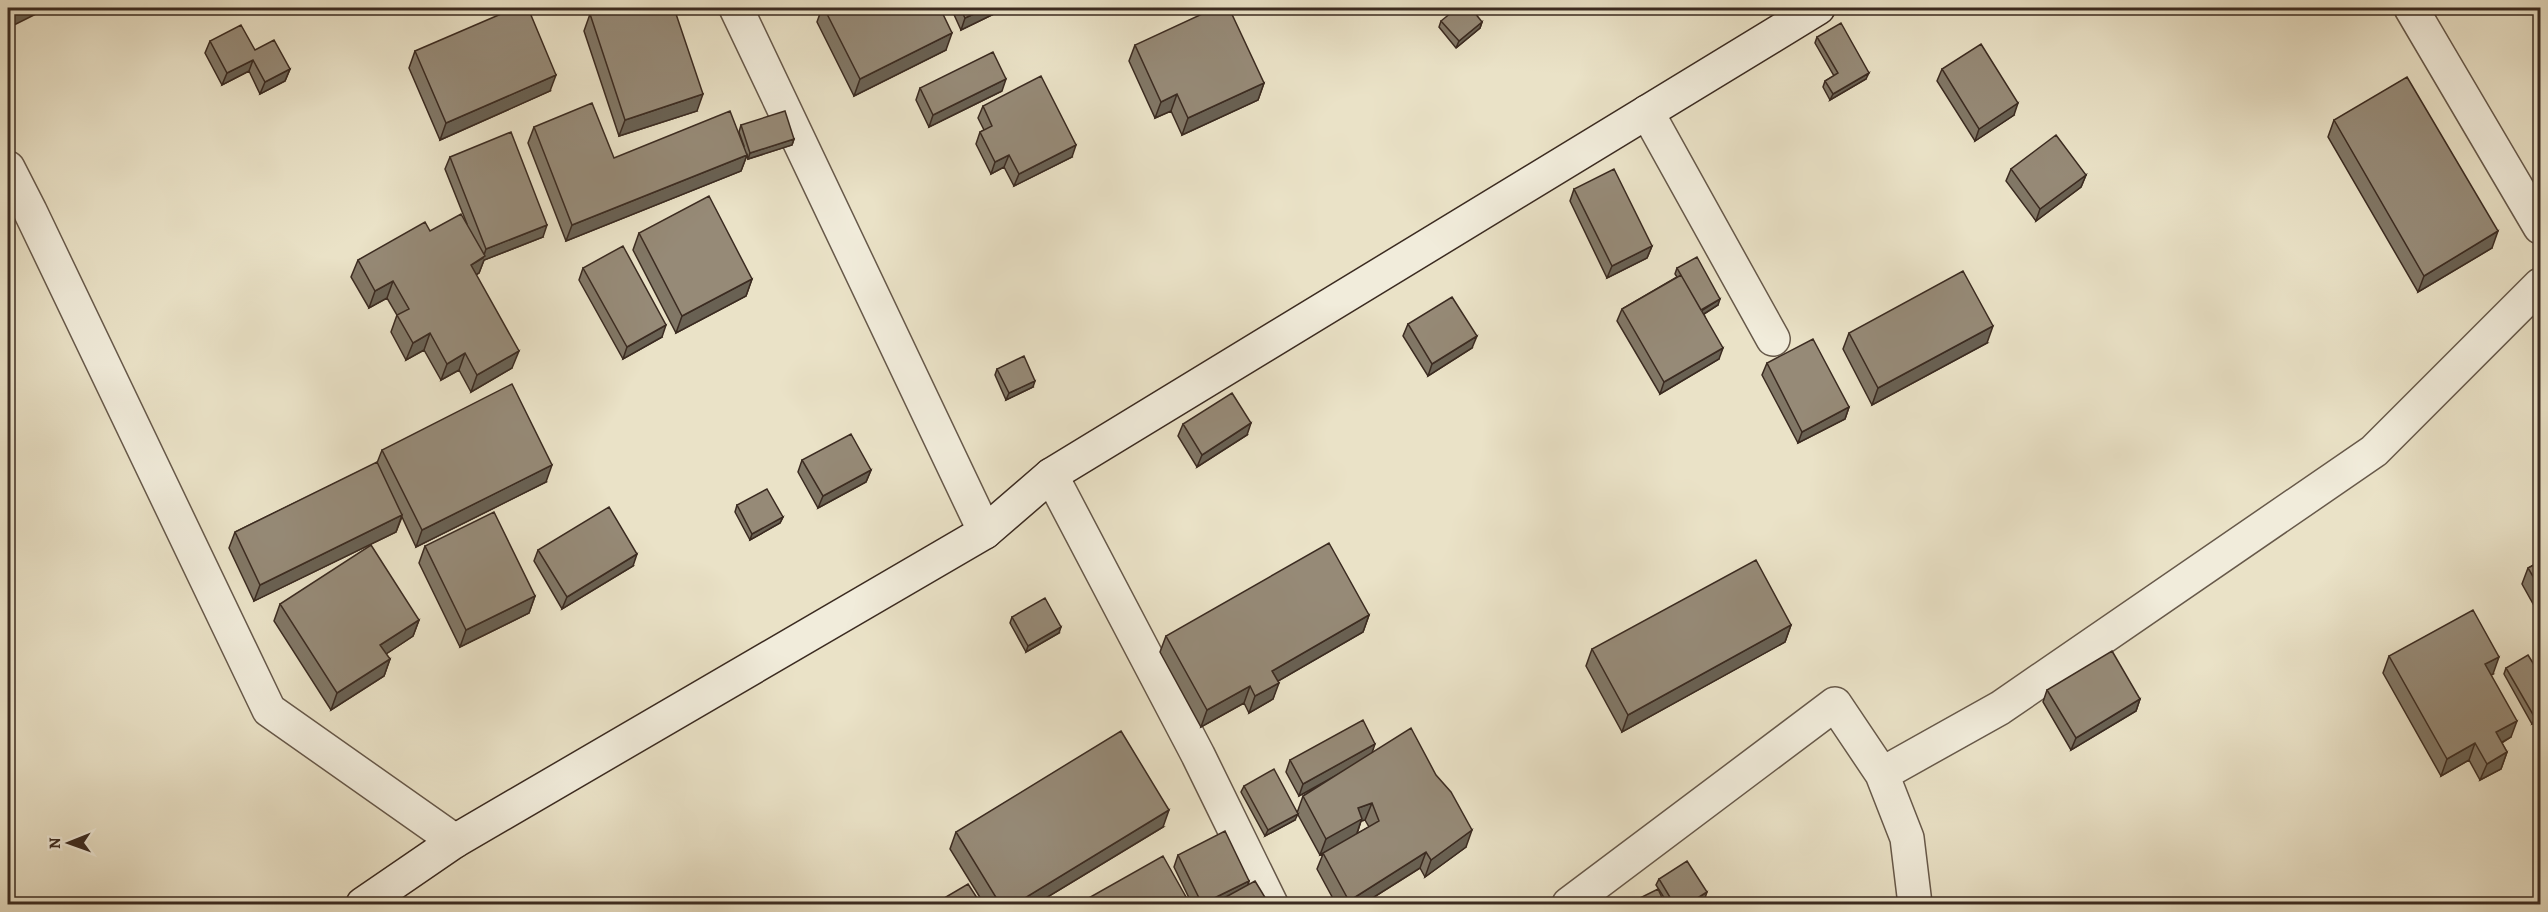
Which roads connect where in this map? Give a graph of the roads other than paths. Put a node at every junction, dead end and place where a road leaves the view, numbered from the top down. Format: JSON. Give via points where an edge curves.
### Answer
{"nodes":[{"id":1,"x":736,"y":8,"type":"edge"},
{"id":2,"x":1818,"y":8,"type":"edge"},
{"id":3,"x":2411,"y":8,"type":"edge"},
{"id":4,"x":1647,"y":112,"type":"junction"},
{"id":5,"x":8,"y":168,"type":"edge"},
{"id":6,"x":2541,"y":227,"type":"edge"},
{"id":7,"x":2541,"y":285,"type":"edge"},
{"id":8,"x":1773,"y":339,"type":"dead end"},
{"id":9,"x":1051,"y":475,"type":"junction"},
{"id":10,"x":986,"y":532,"type":"junction"},
{"id":11,"x":1882,"y":774,"type":"junction"},
{"id":12,"x":455,"y":842,"type":"junction"},
{"id":13,"x":363,"y":904,"type":"edge"},
{"id":14,"x":1271,"y":904,"type":"edge"},
{"id":15,"x":1569,"y":904,"type":"edge"},
{"id":16,"x":1915,"y":904,"type":"edge"}],
"edges":[{"from":1,"to":10,"type":"street"},
{"from":2,"to":4,"type":"street"},
{"from":3,"to":6,"type":"street"},
{"from":4,"to":8,"type":"street"},
{"from":4,"to":9,"type":"street"},
{"from":5,"to":12,"type":"street","via":[[269,710]]},
{"from":7,"to":11,"type":"street","via":[[2374,451],[2000,708]]},
{"from":9,"to":10,"type":"street"},
{"from":9,"to":14,"type":"street","via":[[1198,755]]},
{"from":10,"to":12,"type":"street"},
{"from":11,"to":15,"type":"street","via":[[1835,704]]},
{"from":11,"to":16,"type":"street","via":[[1907,838]]},
{"from":12,"to":13,"type":"street"}]}
